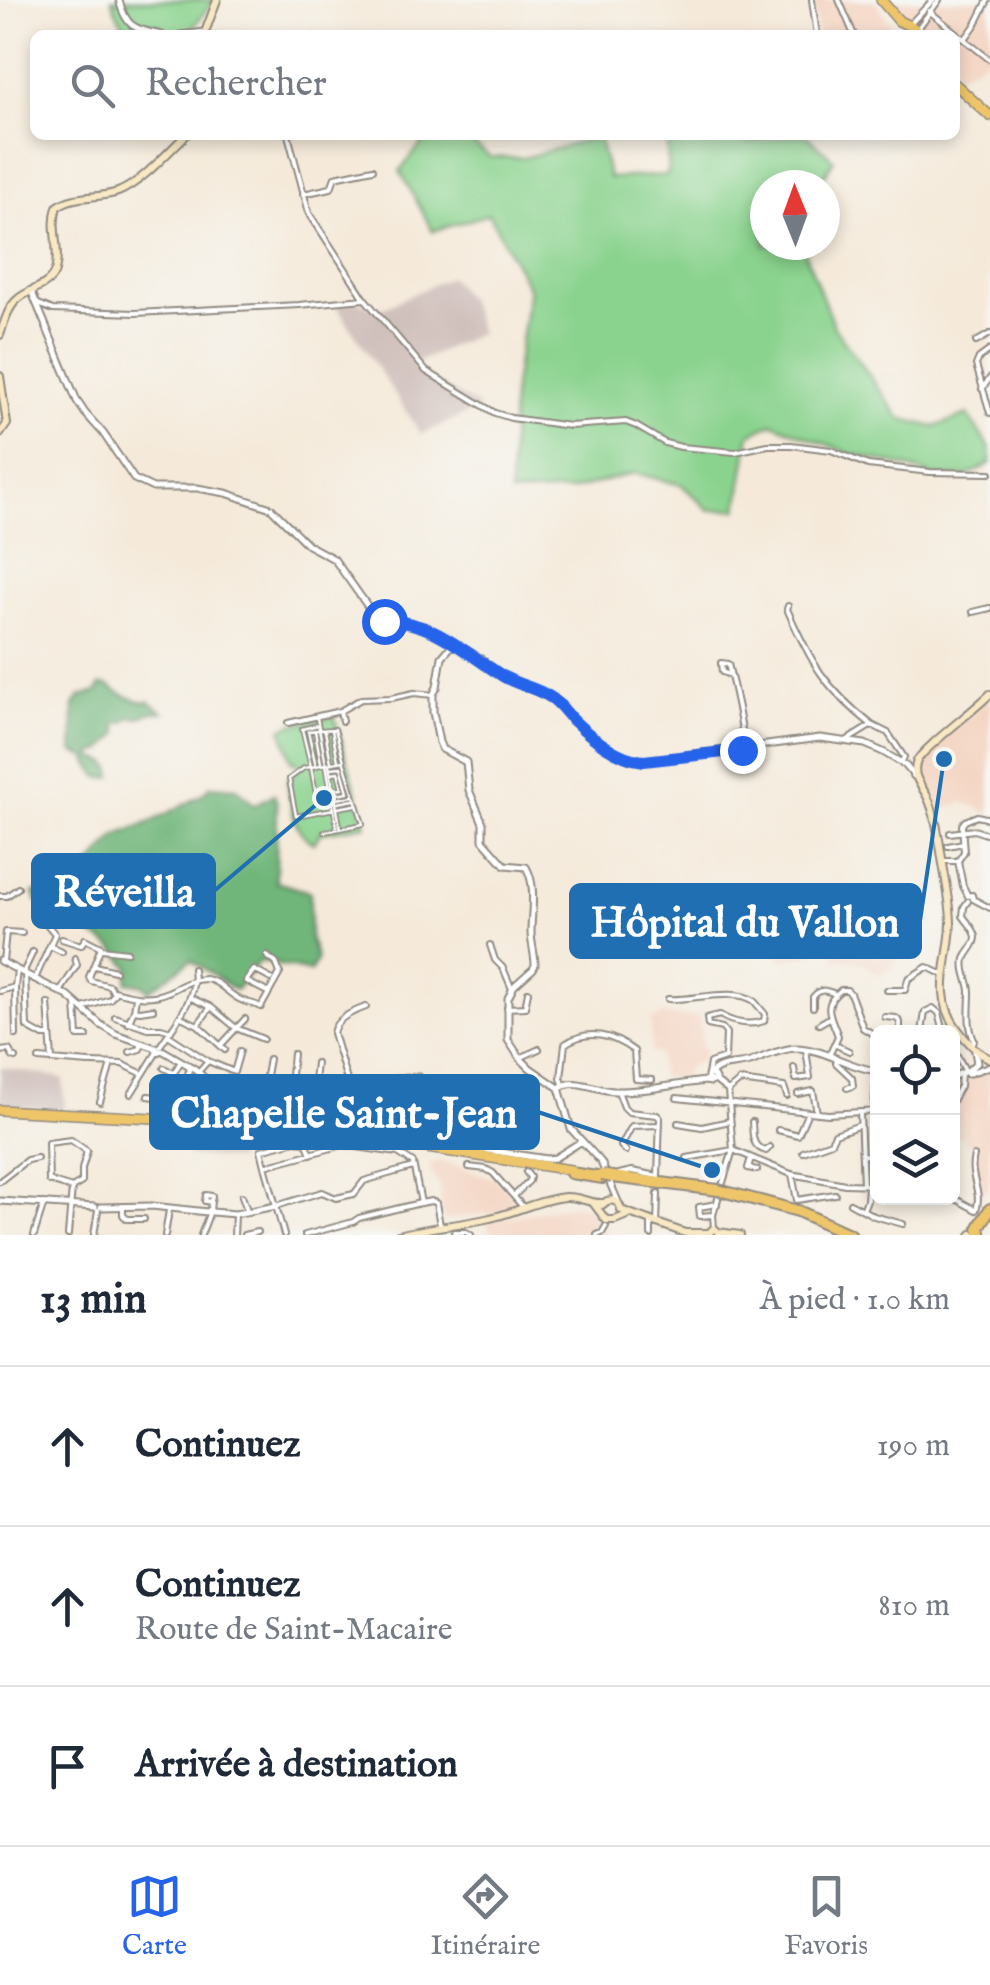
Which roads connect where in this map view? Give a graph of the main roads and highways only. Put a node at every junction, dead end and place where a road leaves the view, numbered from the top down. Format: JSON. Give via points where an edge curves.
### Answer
{"nodes":[{"id":1,"x":217,"y":0,"type":"edge"},
{"id":2,"x":878,"y":0,"type":"edge"},
{"id":3,"x":912,"y":29,"type":"edge"},
{"id":4,"x":206,"y":30,"type":"edge"},
{"id":5,"x":897,"y":30,"type":"edge"},
{"id":6,"x":960,"y":91,"type":"edge"},
{"id":7,"x":990,"y":118,"type":"edge"},
{"id":8,"x":180,"y":140,"type":"edge"},
{"id":9,"x":0,"y":335,"type":"edge"},
{"id":10,"x":0,"y":376,"type":"edge"},
{"id":11,"x":0,"y":434,"type":"edge"},
{"id":12,"x":990,"y":694,"type":"edge"},
{"id":13,"x":925,"y":752,"type":"junction"},
{"id":14,"x":944,"y":861,"type":"junction"},
{"id":15,"x":945,"y":976,"type":"junction"},
{"id":16,"x":987,"y":1057,"type":"edge"},
{"id":17,"x":0,"y":1112,"type":"edge"},
{"id":18,"x":269,"y":1124,"type":"junction"},
{"id":19,"x":302,"y":1124,"type":"road end"},
{"id":20,"x":323,"y":1127,"type":"road end"},
{"id":21,"x":358,"y":1134,"type":"junction"},
{"id":22,"x":462,"y":1153,"type":"junction"},
{"id":23,"x":571,"y":1172,"type":"junction"},
{"id":24,"x":720,"y":1196,"type":"junction"},
{"id":25,"x":989,"y":1208,"type":"edge"},
{"id":26,"x":453,"y":1228,"type":"edge"},
{"id":27,"x":714,"y":1233,"type":"edge"},
{"id":28,"x":845,"y":1233,"type":"edge"},
{"id":29,"x":398,"y":1234,"type":"edge"},
{"id":30,"x":978,"y":1234,"type":"edge"},
{"id":31,"x":740,"y":1235,"type":"edge"}],
"edges":[{"from":1,"to":4,"type":"main road"},
{"from":2,"to":3,"type":"main road"},
{"from":2,"to":5,"type":"main road"},
{"from":6,"to":7,"type":"main road"},
{"from":8,"to":9,"type":"main road","via":[[127,188],[60,204],[55,271],[18,298]]},
{"from":10,"to":11,"type":"main road","via":[[7,424]]},
{"from":12,"to":13,"type":"main road"},
{"from":13,"to":14,"type":"main road","via":[[918,774],[938,820]]},
{"from":13,"to":14,"type":"main road","via":[[910,767],[934,815]]},
{"from":14,"to":15,"type":"main road","via":[[951,918]]},
{"from":15,"to":16,"type":"main road","via":[[951,1012]]},
{"from":15,"to":16,"type":"main road","via":[[952,1022]]},
{"from":17,"to":18,"type":"main road"},
{"from":17,"to":23,"type":"main road","via":[[267,1128]]},
{"from":18,"to":19,"type":"main road"},
{"from":18,"to":21,"type":"main road"},
{"from":20,"to":21,"type":"main road"},
{"from":21,"to":22,"type":"main road"},
{"from":21,"to":22,"type":"main road","via":[[418,1138],[420,1144]]},
{"from":22,"to":23,"type":"main road"},
{"from":23,"to":24,"type":"highway"},
{"from":24,"to":28,"type":"highway"},
{"from":24,"to":28,"type":"highway","via":[[776,1204]]},
{"from":25,"to":30,"type":"highway"},
{"from":26,"to":27,"type":"main road","via":[[565,1197],[685,1233]]},
{"from":26,"to":29,"type":"main road","via":[[440,1224]]},
{"from":27,"to":31,"type":"main road"}]}
